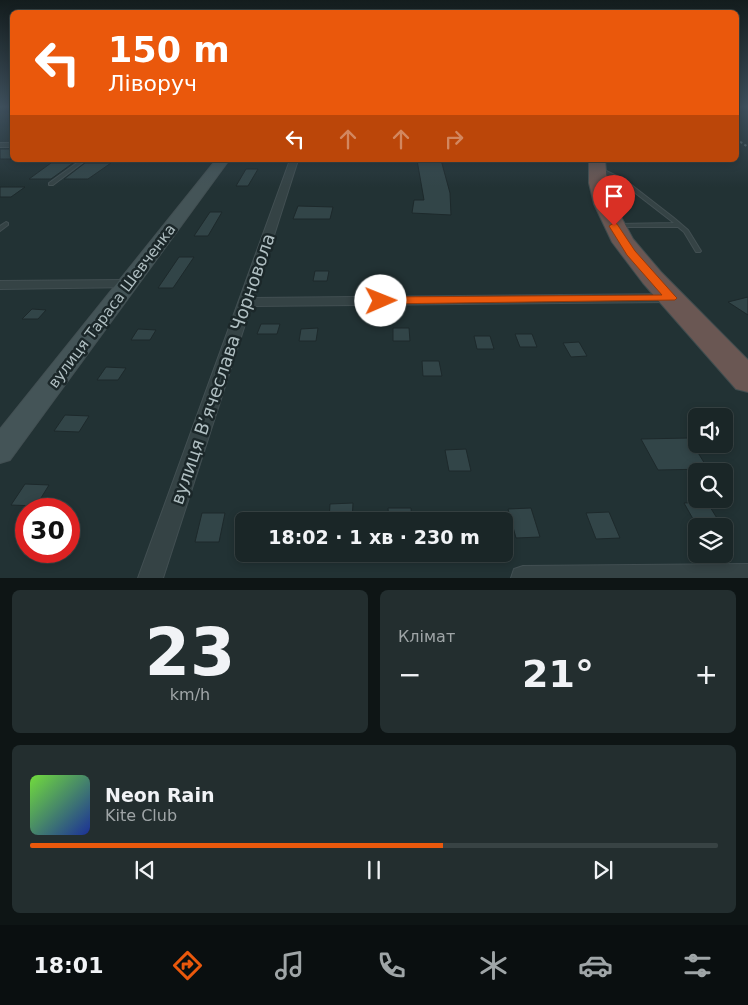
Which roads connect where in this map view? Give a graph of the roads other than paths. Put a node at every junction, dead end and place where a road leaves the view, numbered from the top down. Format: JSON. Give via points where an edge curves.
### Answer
{"nodes":[{"id":1,"x":81,"y":162,"type":"edge"},
{"id":2,"x":221,"y":162,"type":"edge"},
{"id":3,"x":293,"y":162,"type":"edge"},
{"id":4,"x":596,"y":162,"type":"edge"},
{"id":5,"x":51,"y":184,"type":"dead end"},
{"id":6,"x":6,"y":224,"type":"dead end"},
{"id":7,"x":679,"y":225,"type":"junction"},
{"id":8,"x":614,"y":226,"type":"junction"},
{"id":9,"x":0,"y":229,"type":"edge"},
{"id":10,"x":698,"y":251,"type":"dead end"},
{"id":11,"x":128,"y":284,"type":"junction"},
{"id":12,"x":0,"y":286,"type":"edge"},
{"id":13,"x":671,"y":298,"type":"junction"},
{"id":14,"x":246,"y":302,"type":"junction"},
{"id":15,"x":748,"y":380,"type":"edge"},
{"id":16,"x":0,"y":451,"type":"edge"},
{"id":17,"x":748,"y":576,"type":"edge"},
{"id":18,"x":150,"y":578,"type":"edge"},
{"id":19,"x":523,"y":578,"type":"edge"}],
"edges":[{"from":1,"to":5,"type":"lane"},
{"from":2,"to":11,"type":"street","name":"вулиця Тараса Шевченка"},
{"from":3,"to":14,"type":"street","name":"вулиця Вʼячеслава Чорновола"},
{"from":4,"to":7,"type":"lane"},
{"from":4,"to":8,"type":"highway","via":[[599,191]]},
{"from":6,"to":9,"type":"lane"},
{"from":7,"to":8,"type":"lane"},
{"from":7,"to":10,"type":"lane"},
{"from":8,"to":13,"type":"highway","via":[[631,253]]},
{"from":11,"to":12,"type":"street"},
{"from":11,"to":16,"type":"street","name":"вулиця Тараса Шевченка"},
{"from":13,"to":14,"type":"street"},
{"from":13,"to":15,"type":"highway"},
{"from":14,"to":18,"type":"street","name":"вулиця Вʼячеслава Чорновола"},
{"from":17,"to":19,"type":"street"}]}
